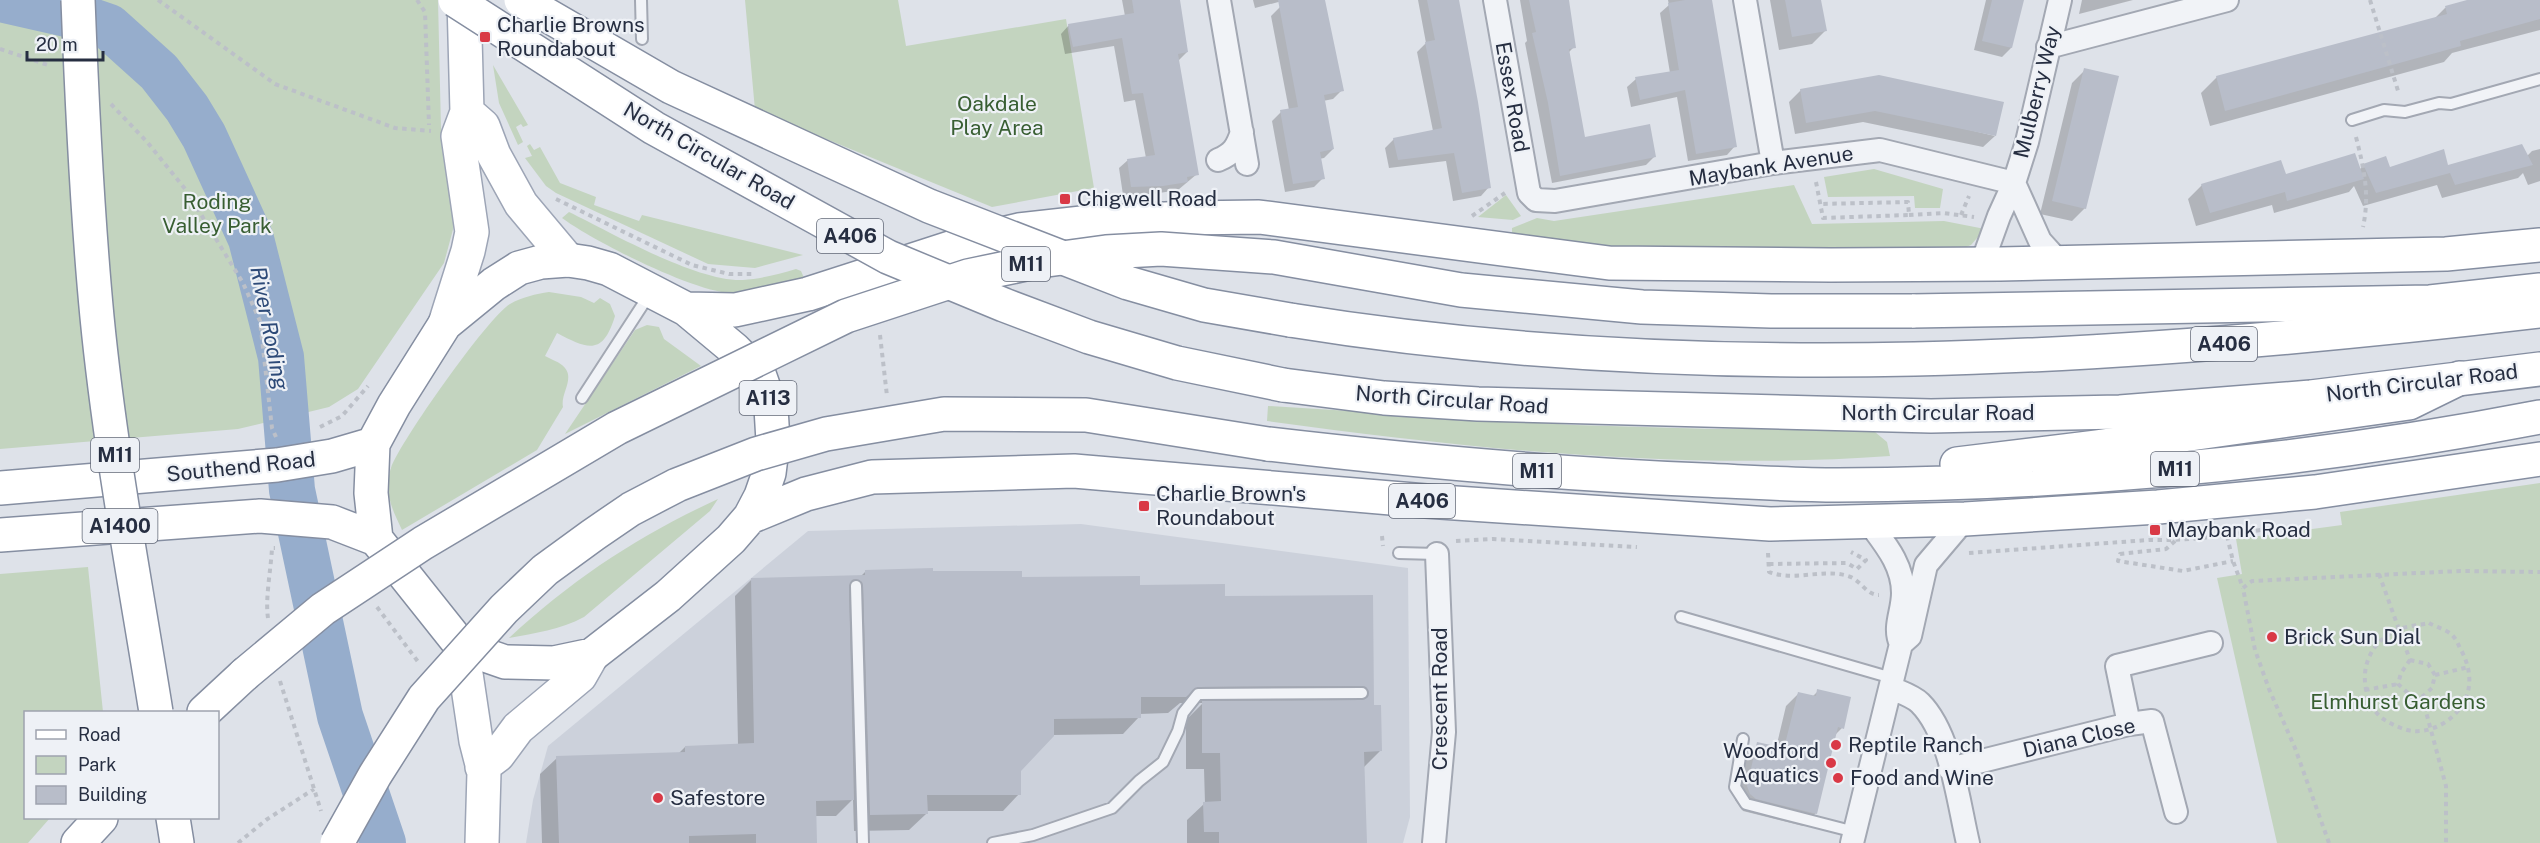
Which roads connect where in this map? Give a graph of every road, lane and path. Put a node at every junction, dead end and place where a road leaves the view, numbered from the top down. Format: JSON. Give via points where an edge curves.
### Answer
{"nodes":[{"id":1,"x":78,"y":0,"type":"edge"},
{"id":2,"x":158,"y":0,"type":"edge"},
{"id":3,"x":417,"y":0,"type":"edge"},
{"id":4,"x":455,"y":0,"type":"edge"},
{"id":5,"x":464,"y":0,"type":"edge"},
{"id":6,"x":521,"y":0,"type":"edge"},
{"id":7,"x":641,"y":0,"type":"edge"},
{"id":8,"x":1219,"y":0,"type":"edge"},
{"id":9,"x":1495,"y":0,"type":"edge"},
{"id":10,"x":1745,"y":0,"type":"edge"},
{"id":11,"x":2060,"y":0,"type":"edge"},
{"id":12,"x":2228,"y":0,"type":"edge"},
{"id":13,"x":2370,"y":0,"type":"edge"},
{"id":14,"x":642,"y":39,"type":"dead end"},
{"id":15,"x":2048,"y":47,"type":"junction"},
{"id":16,"x":0,"y":49,"type":"edge"},
{"id":17,"x":60,"y":72,"type":"dead end"},
{"id":18,"x":2540,"y":79,"type":"edge"},
{"id":19,"x":104,"y":100,"type":"dead end"},
{"id":20,"x":2405,"y":112,"type":"junction"},
{"id":21,"x":2352,"y":120,"type":"joint"},
{"id":22,"x":454,"y":121,"type":"junction"},
{"id":23,"x":430,"y":131,"type":"junction"},
{"id":24,"x":1242,"y":132,"type":"junction"},
{"id":25,"x":1218,"y":159,"type":"dead end"},
{"id":26,"x":1773,"y":163,"type":"junction"},
{"id":27,"x":1247,"y":164,"type":"dead end"},
{"id":28,"x":1815,"y":181,"type":"dead end"},
{"id":29,"x":2014,"y":183,"type":"junction"},
{"id":30,"x":1972,"y":190,"type":"dead end"},
{"id":31,"x":549,"y":194,"type":"dead end"},
{"id":32,"x":1521,"y":195,"type":"junction"},
{"id":33,"x":1820,"y":204,"type":"junction"},
{"id":34,"x":1909,"y":215,"type":"junction"},
{"id":35,"x":1468,"y":218,"type":"dead end"},
{"id":36,"x":2363,"y":228,"type":"dead end"},
{"id":37,"x":2540,"y":245,"type":"edge"},
{"id":38,"x":568,"y":260,"type":"junction"},
{"id":39,"x":2060,"y":263,"type":"junction"},
{"id":40,"x":1977,"y":265,"type":"junction"},
{"id":41,"x":729,"y":274,"type":"dead end"},
{"id":42,"x":652,"y":290,"type":"junction"},
{"id":43,"x":2540,"y":290,"type":"edge"},
{"id":44,"x":686,"y":309,"type":"junction"},
{"id":45,"x":2540,"y":311,"type":"edge"},
{"id":46,"x":445,"y":324,"type":"junction"},
{"id":47,"x":880,"y":331,"type":"dead end"},
{"id":48,"x":2540,"y":369,"type":"edge"},
{"id":49,"x":2460,"y":378,"type":"junction"},
{"id":50,"x":374,"y":379,"type":"dead end"},
{"id":51,"x":582,"y":398,"type":"dead end"},
{"id":52,"x":888,"y":399,"type":"dead end"},
{"id":53,"x":2540,"y":417,"type":"edge"},
{"id":54,"x":328,"y":423,"type":"dead end"},
{"id":55,"x":373,"y":444,"type":"junction"},
{"id":56,"x":277,"y":451,"type":"junction"},
{"id":57,"x":2540,"y":459,"type":"edge"},
{"id":58,"x":1807,"y":484,"type":"junction"},
{"id":59,"x":0,"y":488,"type":"edge"},
{"id":60,"x":750,"y":517,"type":"junction"},
{"id":61,"x":1965,"y":519,"type":"junction"},
{"id":62,"x":1868,"y":521,"type":"junction"},
{"id":63,"x":2274,"y":527,"type":"dead end"},
{"id":64,"x":0,"y":535,"type":"edge"},
{"id":65,"x":2228,"y":536,"type":"junction"},
{"id":66,"x":376,"y":539,"type":"junction"},
{"id":67,"x":2175,"y":541,"type":"junction"},
{"id":68,"x":272,"y":548,"type":"dead end"},
{"id":69,"x":1768,"y":551,"type":"dead end"},
{"id":70,"x":1848,"y":551,"type":"dead end"},
{"id":71,"x":1399,"y":553,"type":"dead end"},
{"id":72,"x":1437,"y":554,"type":"joint"},
{"id":73,"x":1964,"y":554,"type":"dead end"},
{"id":74,"x":2233,"y":561,"type":"junction"},
{"id":75,"x":1769,"y":564,"type":"junction"},
{"id":76,"x":2540,"y":572,"type":"edge"},
{"id":77,"x":2379,"y":574,"type":"junction"},
{"id":78,"x":856,"y":586,"type":"dead end"},
{"id":79,"x":2243,"y":588,"type":"junction"},
{"id":80,"x":1888,"y":595,"type":"dead end"},
{"id":81,"x":370,"y":597,"type":"dead end"},
{"id":82,"x":1681,"y":618,"type":"dead end"},
{"id":83,"x":268,"y":619,"type":"dead end"},
{"id":84,"x":2401,"y":629,"type":"junction"},
{"id":85,"x":2211,"y":643,"type":"dead end"},
{"id":86,"x":1900,"y":644,"type":"junction"},
{"id":87,"x":462,"y":647,"type":"junction"},
{"id":88,"x":592,"y":655,"type":"junction"},
{"id":89,"x":2410,"y":660,"type":"junction"},
{"id":90,"x":2469,"y":667,"type":"junction"},
{"id":91,"x":422,"y":668,"type":"dead end"},
{"id":92,"x":278,"y":672,"type":"dead end"},
{"id":93,"x":2434,"y":675,"type":"junction"},
{"id":94,"x":1892,"y":683,"type":"junction"},
{"id":95,"x":2398,"y":684,"type":"junction"},
{"id":96,"x":2365,"y":690,"type":"junction"},
{"id":97,"x":1362,"y":693,"type":"dead end"},
{"id":98,"x":2422,"y":697,"type":"junction"},
{"id":99,"x":156,"y":711,"type":"edge"},
{"id":100,"x":205,"y":711,"type":"edge"},
{"id":101,"x":2129,"y":724,"type":"junction"},
{"id":102,"x":2432,"y":730,"type":"junction"},
{"id":103,"x":1743,"y":739,"type":"dead end"},
{"id":104,"x":482,"y":767,"type":"junction"},
{"id":105,"x":1950,"y":769,"type":"junction"},
{"id":106,"x":314,"y":789,"type":"junction"},
{"id":107,"x":2176,"y":812,"type":"dead end"},
{"id":108,"x":100,"y":819,"type":"edge"},
{"id":109,"x":173,"y":819,"type":"edge"},
{"id":110,"x":331,"y":832,"type":"edge"},
{"id":111,"x":1854,"y":837,"type":"edge"},
{"id":112,"x":78,"y":843,"type":"edge"},
{"id":113,"x":177,"y":843,"type":"edge"},
{"id":114,"x":238,"y":843,"type":"edge"},
{"id":115,"x":482,"y":843,"type":"edge"},
{"id":116,"x":863,"y":843,"type":"edge"},
{"id":117,"x":993,"y":843,"type":"edge"},
{"id":118,"x":1434,"y":843,"type":"edge"},
{"id":119,"x":1968,"y":843,"type":"edge"},
{"id":120,"x":2329,"y":843,"type":"edge"},
{"id":121,"x":2446,"y":843,"type":"edge"}],
"edges":[{"from":1,"to":99,"type":"main road","number":"M11","bridge":true,"via":[[97,319]]},
{"from":2,"to":23,"type":"path","via":[[275,84],[395,128]]},
{"from":3,"to":23,"type":"path","via":[[425,12]]},
{"from":4,"to":49,"type":"main road","name":"North Circular Road","number":"A406","bridge":true,"via":[[654,128],[888,257],[1089,337],[1177,363],[1283,385],[1384,398],[1478,404],[1931,416],[2120,412],[2311,397]]},
{"from":5,"to":22,"type":"main road","number":"A113"},
{"from":6,"to":45,"type":"main road","name":"North Circular Road","number":"A406","bridge":true,"via":[[671,87],[929,206],[1128,283],[1204,306],[1382,335],[1620,354],[1908,360],[2118,352],[2362,332]]},
{"from":7,"to":14,"type":"lane"},
{"from":8,"to":24,"type":"street"},
{"from":9,"to":32,"type":"street","name":"Essex Road"},
{"from":10,"to":26,"type":"street"},
{"from":11,"to":15,"type":"street","name":"Mulberry Way"},
{"from":12,"to":15,"type":"street"},
{"from":13,"to":20,"type":"path"},
{"from":15,"to":29,"type":"street","name":"Mulberry Way"},
{"from":16,"to":17,"type":"path"},
{"from":18,"to":20,"type":"lane","via":[[2451,104],[2439,103]]},
{"from":19,"to":56,"type":"path","via":[[148,143],[186,189],[243,283],[260,321]]},
{"from":20,"to":21,"type":"lane","via":[[2384,110]]},
{"from":21,"to":36,"type":"path","via":[[2366,180]]},
{"from":22,"to":23,"type":"path"},
{"from":22,"to":38,"type":"main road","via":[[483,126],[521,204]]},
{"from":22,"to":46,"type":"main road","number":"A113","via":[[472,232]]},
{"from":24,"to":25,"type":"street","via":[[1236,147],[1228,156]]},
{"from":24,"to":27,"type":"street"},
{"from":26,"to":29,"type":"street","name":"Maybank Avenue","via":[[1880,150]]},
{"from":26,"to":32,"type":"street","name":"Maybank Avenue","via":[[1555,201]]},
{"from":28,"to":33,"type":"path"},
{"from":29,"to":39,"type":"street","name":"Mulberry Way","via":[[2040,241]]},
{"from":29,"to":40,"type":"street","name":"Mulberry Way"},
{"from":30,"to":34,"type":"path","via":[[1961,215]]},
{"from":31,"to":41,"type":"path","via":[[692,265]]},
{"from":32,"to":35,"type":"path","via":[[1509,190]]},
{"from":33,"to":34,"type":"path","via":[[1823,218]]},
{"from":33,"to":34,"type":"path","via":[[1908,202]]},
{"from":37,"to":39,"type":"main road","number":"A406","via":[[2446,254]]},
{"from":38,"to":42,"type":"main road","number":"A113","via":[[609,269]]},
{"from":38,"to":46,"type":"main road","number":"A113","via":[[519,268]]},
{"from":39,"to":40,"type":"main road","number":"A406"},
{"from":40,"to":44,"type":"main road","number":"A406","via":[[1609,263],[1259,217],[1174,218],[1019,230],[972,241],[808,294],[735,310]]},
{"from":42,"to":44,"type":"main road","number":"A113"},
{"from":42,"to":51,"type":"lane"},
{"from":43,"to":100,"type":"main road","number":"M11","bridge":true,"via":[[2430,302],[1772,311],[1642,307],[1461,290],[1274,257],[1161,249],[1040,261],[968,276],[846,316],[617,428],[423,543],[323,609]]},
{"from":44,"to":60,"type":"main road","number":"A113","via":[[759,374],[771,408],[773,441],[769,473]]},
{"from":46,"to":55,"type":"main road","number":"A113"},
{"from":47,"to":52,"type":"path"},
{"from":48,"to":49,"type":"main road","name":"North Circular Road","number":"A406"},
{"from":49,"to":58,"type":"main road","via":[[2409,403],[2097,447],[1834,475]]},
{"from":50,"to":54,"type":"path","via":[[352,407]]},
{"from":53,"to":58,"type":"main road","number":"M11","via":[[2444,435],[2227,465],[2005,482]]},
{"from":55,"to":56,"type":"main road","name":"Southend Road","number":"A1400","via":[[332,456]]},
{"from":55,"to":66,"type":"main road","number":"A113","via":[[371,493]]},
{"from":56,"to":59,"type":"main road","name":"Southend Road","number":"A1400"},
{"from":57,"to":61,"type":"main road","number":"A406","via":[[2314,492]]},
{"from":58,"to":110,"type":"main road","number":"M11","bridge":true,"via":[[1591,475],[1362,455],[1086,415],[944,414],[826,434],[756,454],[677,485],[631,509],[545,570],[504,609],[424,698],[375,775]]},
{"from":60,"to":62,"type":"main road","number":"A406","via":[[806,494],[872,477],[1074,471],[1438,502],[1770,524]]},
{"from":60,"to":88,"type":"main road","number":"A113","via":[[668,596]]},
{"from":61,"to":62,"type":"main road","number":"A406"},
{"from":61,"to":86,"type":"street","via":[[1926,565],[1910,636]]},
{"from":62,"to":86,"type":"street","via":[[1894,556],[1900,574],[1903,594],[1896,634]]},
{"from":63,"to":65,"type":"path"},
{"from":64,"to":66,"type":"main road","number":"A1400","via":[[239,516],[332,522]]},
{"from":65,"to":67,"type":"path"},
{"from":65,"to":74,"type":"path"},
{"from":66,"to":87,"type":"main road"},
{"from":67,"to":73,"type":"path"},
{"from":67,"to":74,"type":"path","via":[[2166,549],[2120,554],[2118,561],[2183,571]]},
{"from":68,"to":83,"type":"path"},
{"from":69,"to":75,"type":"path"},
{"from":70,"to":75,"type":"path","via":[[1866,560],[1857,569],[1847,563]]},
{"from":71,"to":72,"type":"lane"},
{"from":72,"to":118,"type":"street","name":"Crescent Road","via":[[1444,732]]},
{"from":74,"to":79,"type":"path"},
{"from":75,"to":80,"type":"path","via":[[1769,572],[1782,577],[1850,576],[1872,595]]},
{"from":76,"to":77,"type":"path"},
{"from":77,"to":79,"type":"path","via":[[2252,581]]},
{"from":77,"to":84,"type":"path"},
{"from":78,"to":116,"type":"lane"},
{"from":79,"to":120,"type":"path","via":[[2255,650]]},
{"from":81,"to":91,"type":"path"},
{"from":82,"to":94,"type":"lane"},
{"from":84,"to":89,"type":"path"},
{"from":84,"to":90,"type":"path","via":[[2429,623],[2454,636]]},
{"from":84,"to":96,"type":"path","via":[[2380,642],[2372,653],[2364,671]]},
{"from":85,"to":101,"type":"street","via":[[2117,666]]},
{"from":86,"to":94,"type":"street"},
{"from":87,"to":88,"type":"main road","number":"A113","via":[[506,662],[554,663]]},
{"from":87,"to":104,"type":"main road"},
{"from":88,"to":104,"type":"main road","number":"A113","via":[[580,676],[518,728],[498,755]]},
{"from":89,"to":93,"type":"path","via":[[2427,664]]},
{"from":89,"to":95,"type":"path"},
{"from":90,"to":93,"type":"path"},
{"from":90,"to":102,"type":"path","via":[[2469,691],[2463,706]]},
{"from":92,"to":106,"type":"path"},
{"from":93,"to":98,"type":"path","via":[[2432,688]]},
{"from":94,"to":105,"type":"street","via":[[1919,702],[1931,717]]},
{"from":94,"to":111,"type":"street"},
{"from":95,"to":96,"type":"path"},
{"from":95,"to":98,"type":"path","via":[[2409,694]]},
{"from":96,"to":102,"type":"path","via":[[2374,709],[2387,723],[2406,730]]},
{"from":97,"to":117,"type":"lane","via":[[1198,694],[1183,712],[1163,762],[1113,808],[1033,835]]},
{"from":98,"to":102,"type":"path"},
{"from":101,"to":105,"type":"street","name":"Diana Close"},
{"from":101,"to":107,"type":"street","name":"Diana Close","via":[[2152,721]]},
{"from":102,"to":121,"type":"path","via":[[2446,786]]},
{"from":103,"to":111,"type":"lane","via":[[1735,787],[1746,804]]},
{"from":104,"to":115,"type":"main road"},
{"from":105,"to":119,"type":"street"},
{"from":106,"to":110,"type":"path"},
{"from":106,"to":114,"type":"path"},
{"from":108,"to":112,"type":"main road"},
{"from":109,"to":113,"type":"main road"}]}
